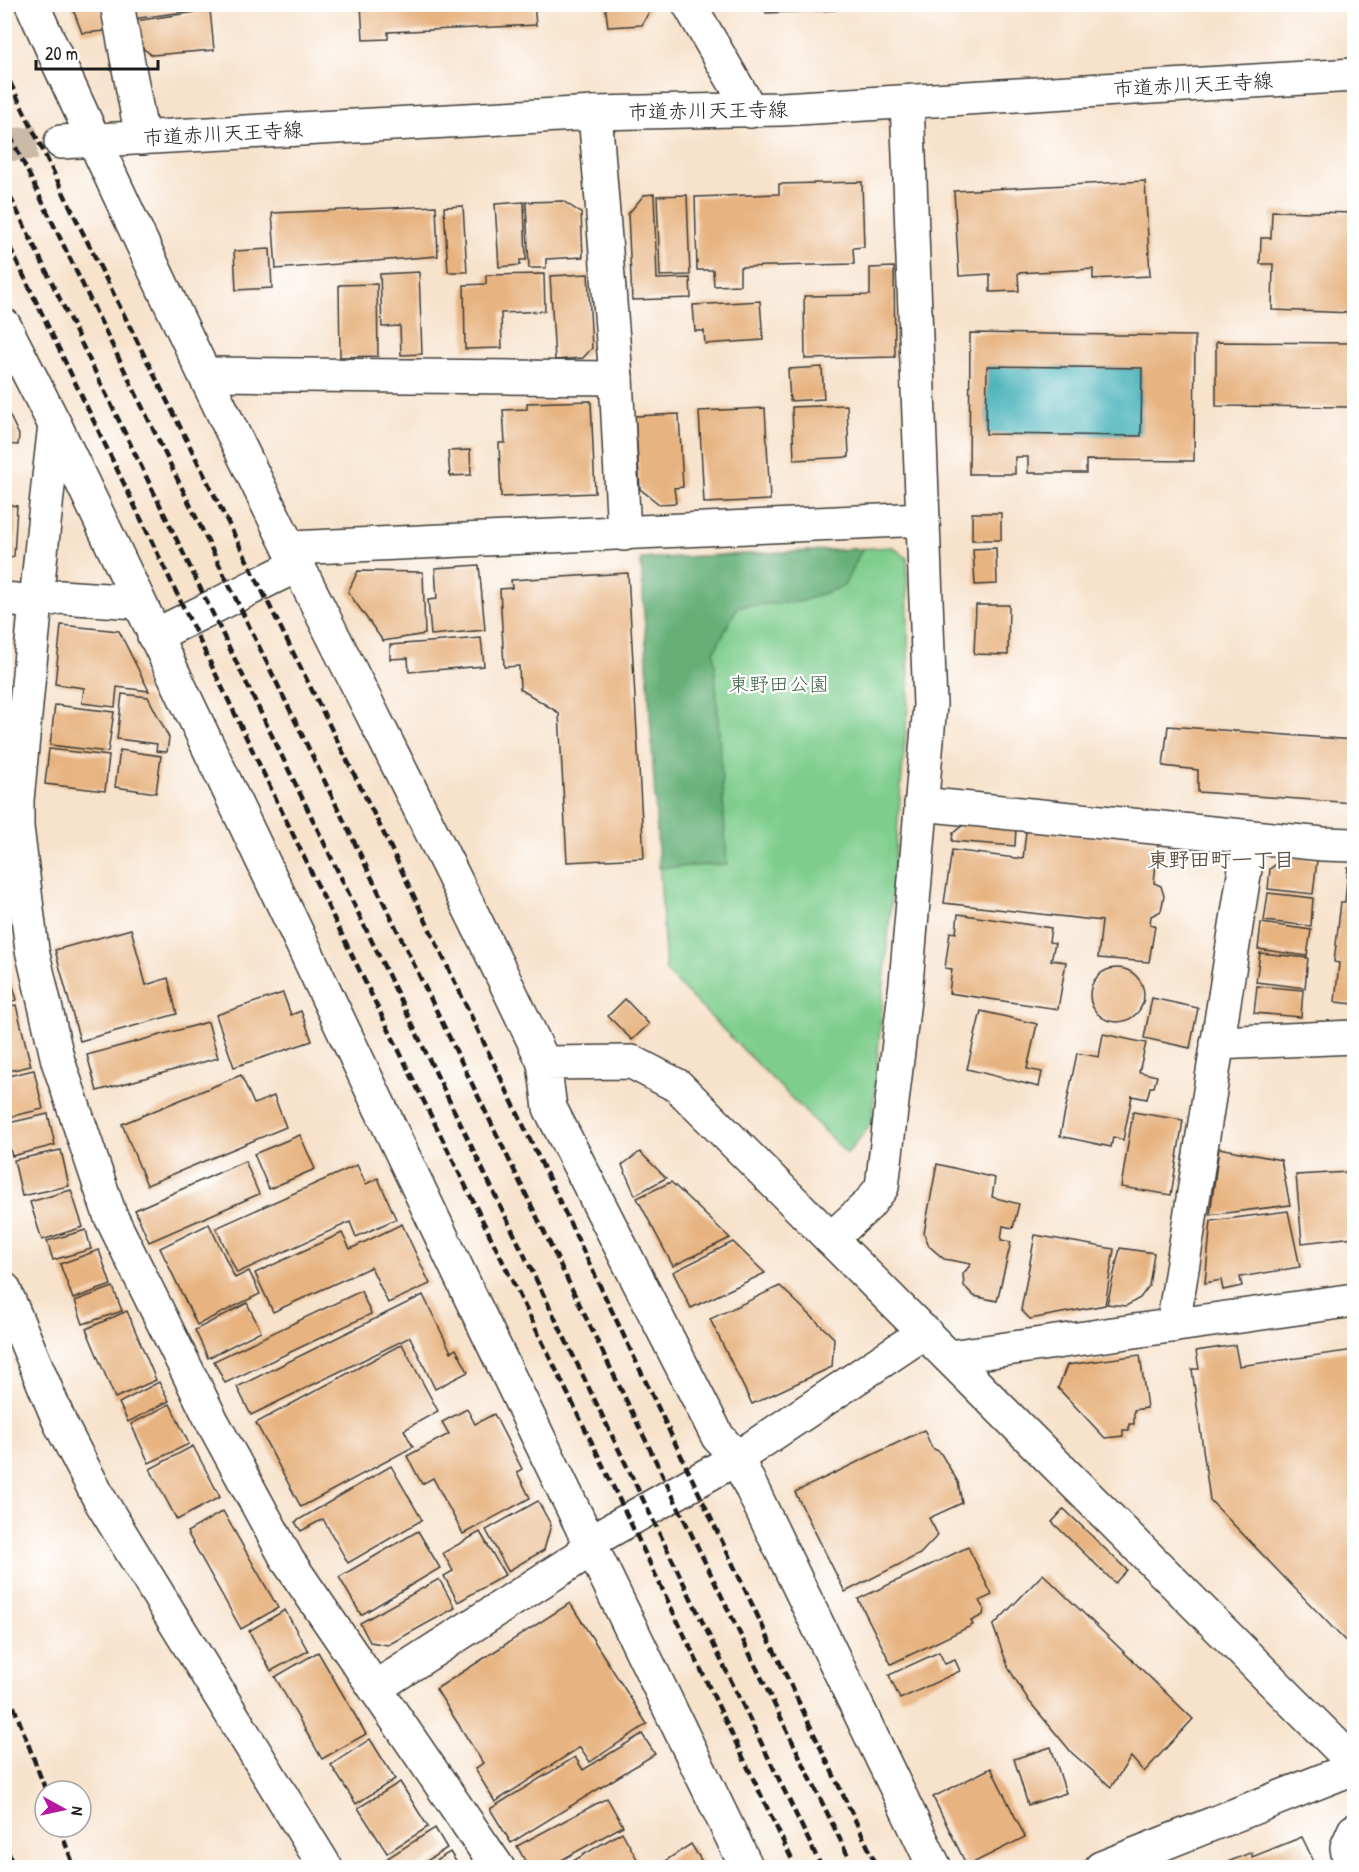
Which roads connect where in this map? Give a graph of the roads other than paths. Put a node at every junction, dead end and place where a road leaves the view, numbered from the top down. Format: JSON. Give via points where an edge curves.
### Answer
{"nodes":[{"id":1,"x":32,"y":4,"type":"edge"},
{"id":2,"x":117,"y":4,"type":"edge"},
{"id":3,"x":689,"y":4,"type":"edge"},
{"id":4,"x":1354,"y":75,"type":"edge"},
{"id":5,"x":908,"y":102,"type":"junction"},
{"id":6,"x":751,"y":111,"type":"junction"},
{"id":7,"x":596,"y":113,"type":"junction"},
{"id":8,"x":142,"y":138,"type":"junction"},
{"id":9,"x":77,"y":141,"type":"junction"},
{"id":10,"x":4,"y":325,"type":"edge"},
{"id":11,"x":206,"y":374,"type":"junction"},
{"id":12,"x":616,"y":378,"type":"junction"},
{"id":13,"x":55,"y":425,"type":"junction"},
{"id":14,"x":923,"y":519,"type":"junction"},
{"id":15,"x":624,"y":534,"type":"junction"},
{"id":16,"x":294,"y":556,"type":"junction"},
{"id":17,"x":20,"y":600,"type":"edge"},
{"id":18,"x":137,"y":602,"type":"junction"},
{"id":19,"x":154,"y":636,"type":"junction"},
{"id":20,"x":921,"y":804,"type":"junction"},
{"id":21,"x":1250,"y":837,"type":"junction"},
{"id":22,"x":1354,"y":845,"type":"edge"},
{"id":23,"x":1354,"y":1037,"type":"edge"},
{"id":24,"x":1217,"y":1042,"type":"junction"},
{"id":25,"x":544,"y":1063,"type":"junction"},
{"id":26,"x":831,"y":1239,"type":"junction"},
{"id":27,"x":4,"y":1289,"type":"edge"},
{"id":28,"x":1354,"y":1300,"type":"edge"},
{"id":29,"x":1173,"y":1326,"type":"junction"},
{"id":30,"x":925,"y":1332,"type":"junction"},
{"id":31,"x":949,"y":1357,"type":"junction"},
{"id":32,"x":737,"y":1458,"type":"junction"},
{"id":33,"x":590,"y":1542,"type":"junction"},
{"id":34,"x":375,"y":1688,"type":"junction"},
{"id":35,"x":1354,"y":1763,"type":"edge"},
{"id":36,"x":1354,"y":1768,"type":"edge"},
{"id":37,"x":1354,"y":1831,"type":"edge"},
{"id":38,"x":326,"y":1868,"type":"edge"},
{"id":39,"x":498,"y":1868,"type":"edge"},
{"id":40,"x":747,"y":1868,"type":"edge"},
{"id":41,"x":935,"y":1868,"type":"edge"},
{"id":42,"x":1101,"y":1868,"type":"edge"},
{"id":43,"x":1350,"y":1868,"type":"edge"}],
"edges":[{"from":1,"to":9,"type":"street"},
{"from":2,"to":8,"type":"street"},
{"from":3,"to":6,"type":"street"},
{"from":4,"to":5,"type":"street","name":"市道赤川天王寺線"},
{"from":5,"to":6,"type":"street","name":"市道赤川天王寺線"},
{"from":5,"to":14,"type":"street"},
{"from":6,"to":7,"type":"street","name":"市道赤川天王寺線"},
{"from":7,"to":8,"type":"street","name":"市道赤川天王寺線"},
{"from":7,"to":12,"type":"street"},
{"from":8,"to":9,"type":"street","name":"市道赤川天王寺線"},
{"from":9,"to":11,"type":"street"},
{"from":10,"to":13,"type":"street"},
{"from":11,"to":12,"type":"street"},
{"from":11,"to":16,"type":"street"},
{"from":12,"to":15,"type":"street"},
{"from":13,"to":17,"type":"street"},
{"from":13,"to":18,"type":"street"},
{"from":14,"to":15,"type":"street"},
{"from":14,"to":20,"type":"street","via":[[930,705]]},
{"from":15,"to":16,"type":"street"},
{"from":16,"to":19,"type":"street"},
{"from":16,"to":25,"type":"street"},
{"from":17,"to":18,"type":"street","via":[[60,597]]},
{"from":17,"to":34,"type":"street","via":[[17,827],[32,950],[58,1061],[110,1215],[135,1269],[288,1561]]},
{"from":18,"to":19,"type":"street"},
{"from":19,"to":33,"type":"street"},
{"from":20,"to":21,"type":"street"},
{"from":20,"to":26,"type":"street","via":[[906,983],[882,1187]]},
{"from":21,"to":22,"type":"street"},
{"from":21,"to":24,"type":"street"},
{"from":23,"to":24,"type":"street"},
{"from":24,"to":29,"type":"street"},
{"from":25,"to":26,"type":"street","via":[[632,1062],[671,1081]]},
{"from":25,"to":32,"type":"street","via":[[550,1108],[718,1437]]},
{"from":26,"to":30,"type":"street"},
{"from":27,"to":38,"type":"street","via":[[60,1423],[100,1500]]},
{"from":28,"to":29,"type":"street"},
{"from":29,"to":31,"type":"street"},
{"from":30,"to":31,"type":"street"},
{"from":30,"to":32,"type":"street"},
{"from":31,"to":35,"type":"street"},
{"from":32,"to":33,"type":"street"},
{"from":32,"to":41,"type":"street"},
{"from":33,"to":34,"type":"street","via":[[579,1557]]},
{"from":33,"to":40,"type":"street"},
{"from":34,"to":39,"type":"street"},
{"from":36,"to":42,"type":"street"},
{"from":37,"to":43,"type":"street","via":[[1347,1847]]}]}
